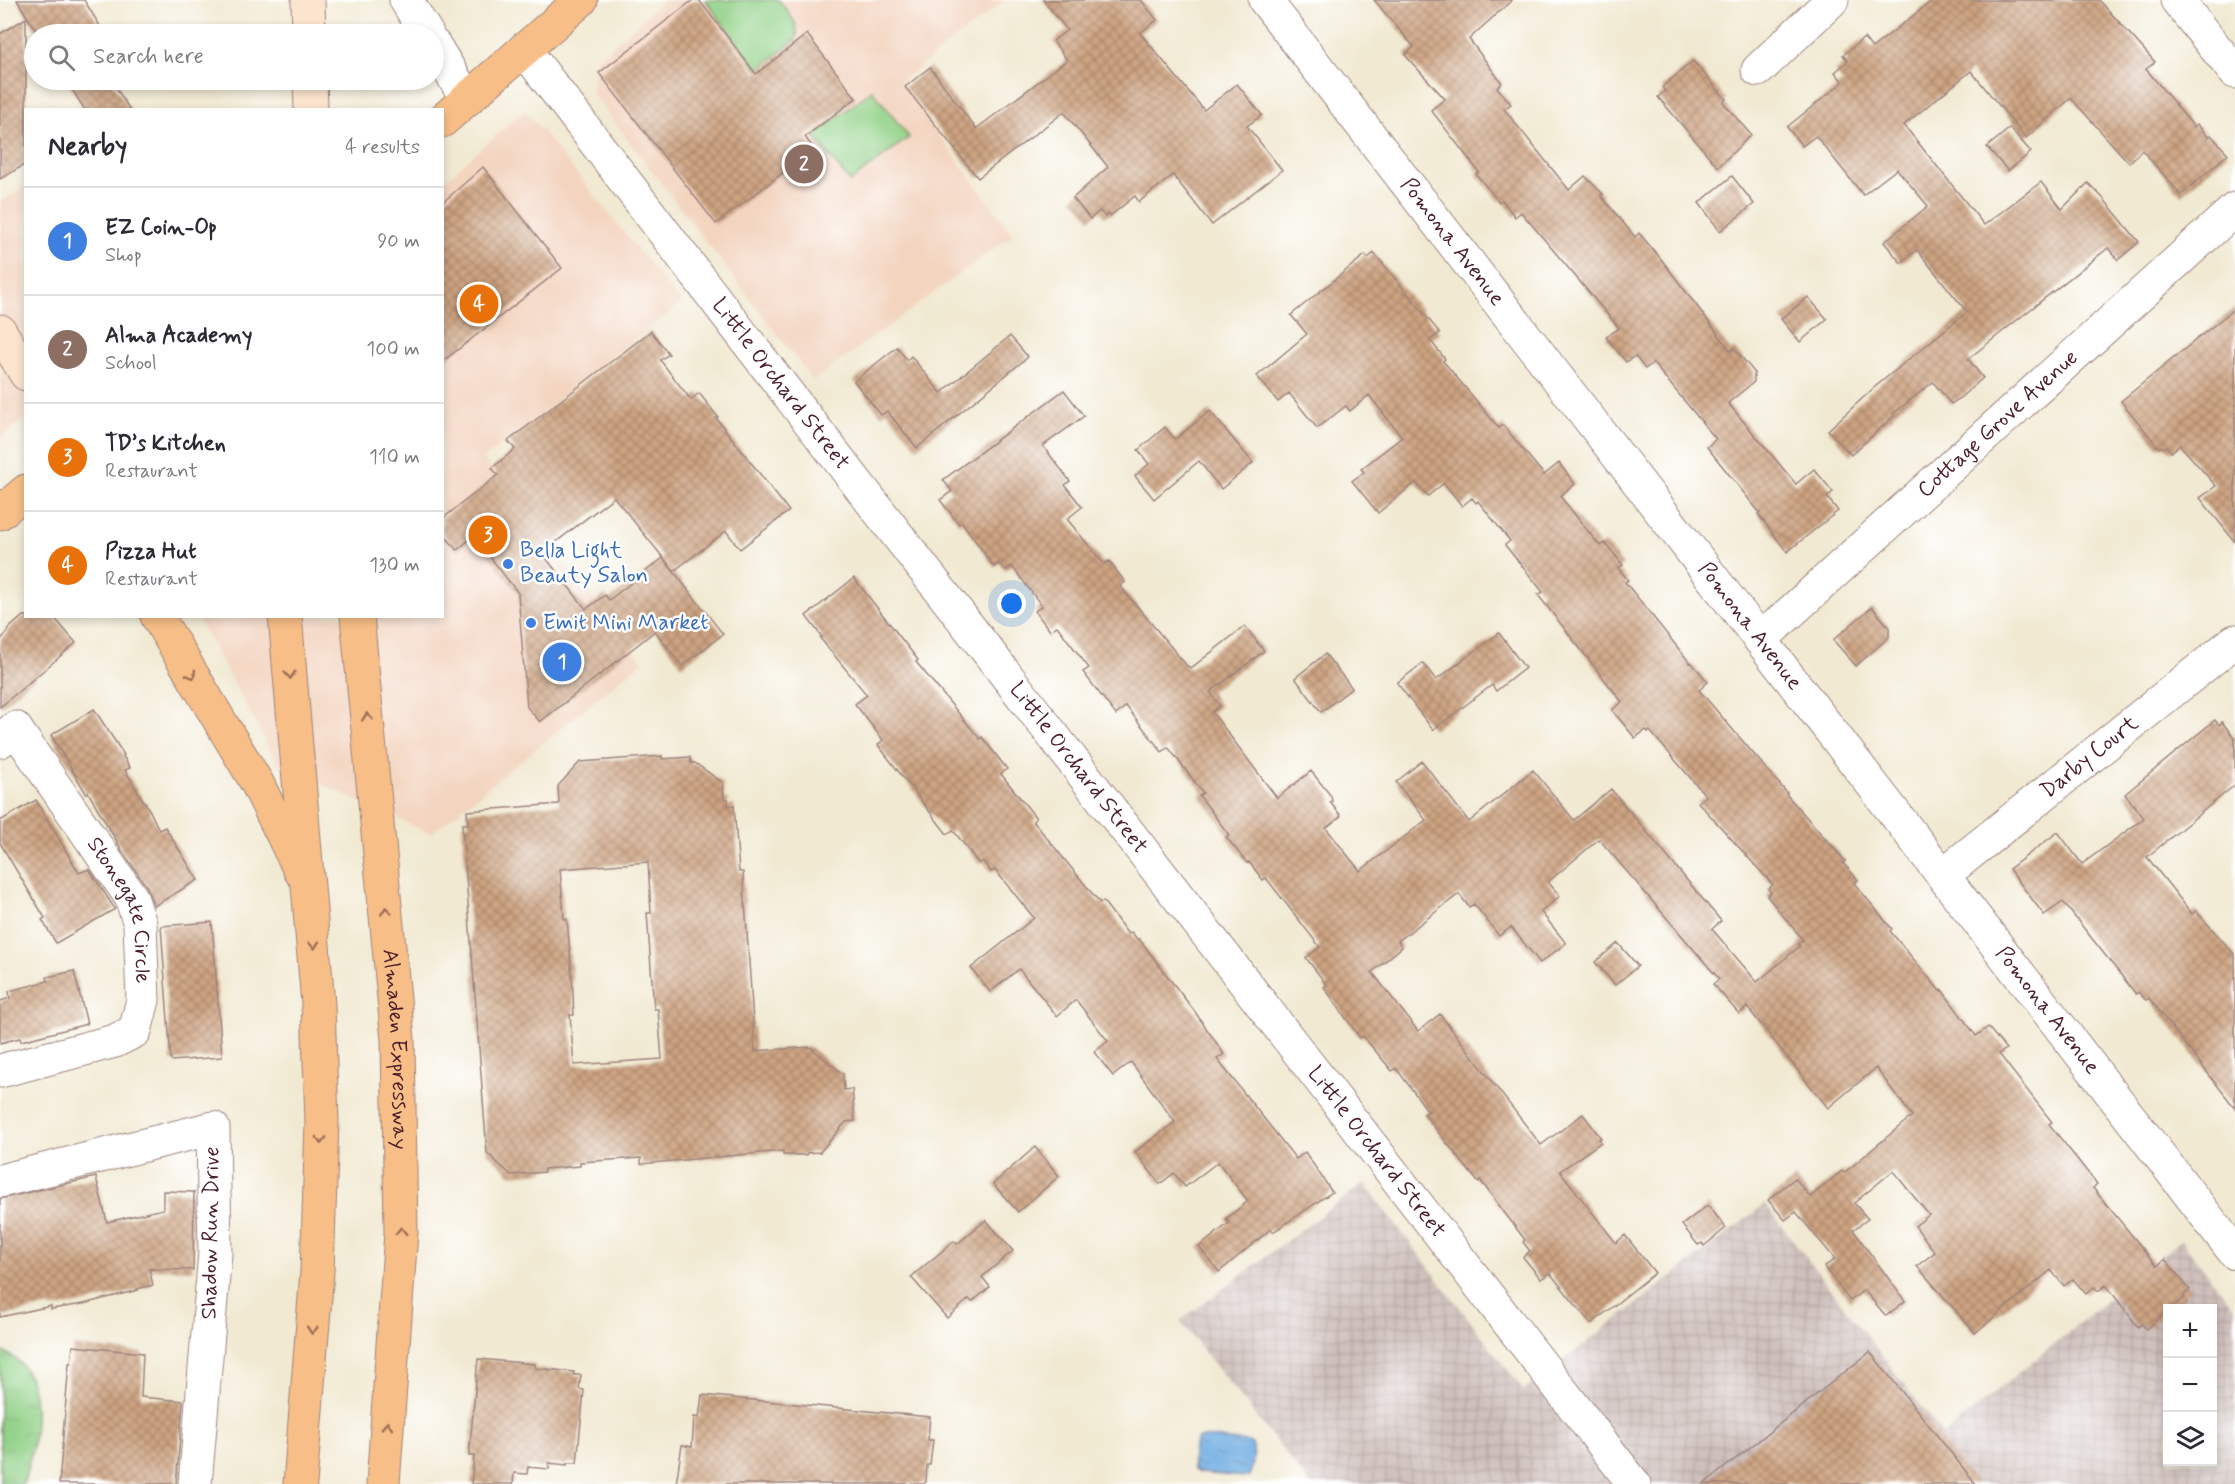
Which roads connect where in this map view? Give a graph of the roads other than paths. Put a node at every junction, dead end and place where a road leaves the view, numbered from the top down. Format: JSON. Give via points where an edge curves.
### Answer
{"nodes":[{"id":1,"x":308,"y":0,"type":"edge"},
{"id":2,"x":406,"y":0,"type":"edge"},
{"id":3,"x":581,"y":0,"type":"edge"},
{"id":4,"x":1265,"y":0,"type":"edge"},
{"id":5,"x":1832,"y":0,"type":"edge"},
{"id":6,"x":2177,"y":0,"type":"edge"},
{"id":7,"x":309,"y":24,"type":"edge"},
{"id":8,"x":421,"y":24,"type":"edge"},
{"id":9,"x":524,"y":49,"type":"junction"},
{"id":10,"x":444,"y":61,"type":"edge"},
{"id":11,"x":1758,"y":70,"type":"dead end"},
{"id":12,"x":2235,"y":72,"type":"edge"},
{"id":13,"x":310,"y":90,"type":"edge"},
{"id":14,"x":467,"y":99,"type":"junction"},
{"id":15,"x":311,"y":108,"type":"edge"},
{"id":16,"x":444,"y":119,"type":"edge"},
{"id":17,"x":2235,"y":209,"type":"edge"},
{"id":18,"x":0,"y":331,"type":"edge"},
{"id":19,"x":24,"y":371,"type":"edge"},
{"id":20,"x":24,"y":492,"type":"edge"},
{"id":21,"x":0,"y":513,"type":"edge"},
{"id":22,"x":158,"y":618,"type":"edge"},
{"id":23,"x":285,"y":618,"type":"edge"},
{"id":24,"x":357,"y":618,"type":"edge"},
{"id":25,"x":1761,"y":639,"type":"junction"},
{"id":26,"x":2235,"y":641,"type":"edge"},
{"id":27,"x":0,"y":741,"type":"edge"},
{"id":28,"x":1943,"y":875,"type":"junction"},
{"id":29,"x":309,"y":887,"type":"junction"},
{"id":30,"x":0,"y":1071,"type":"edge"},
{"id":31,"x":0,"y":1181,"type":"edge"},
{"id":32,"x":2235,"y":1253,"type":"edge"},
{"id":33,"x":195,"y":1484,"type":"edge"},
{"id":34,"x":300,"y":1484,"type":"edge"},
{"id":35,"x":382,"y":1484,"type":"edge"},
{"id":36,"x":1634,"y":1484,"type":"edge"}],
"edges":[{"from":1,"to":7,"type":"main road"},
{"from":2,"to":8,"type":"street"},
{"from":3,"to":9,"type":"main road"},
{"from":4,"to":25,"type":"street","name":"Pomona Avenue"},
{"from":5,"to":11,"type":"street"},
{"from":6,"to":12,"type":"street"},
{"from":9,"to":14,"type":"main road"},
{"from":9,"to":36,"type":"street","name":"Little Orchard Street"},
{"from":10,"to":14,"type":"street"},
{"from":13,"to":15,"type":"main road"},
{"from":14,"to":16,"type":"main road"},
{"from":17,"to":25,"type":"street","name":"Cottage Grove Avenue"},
{"from":18,"to":19,"type":"main road"},
{"from":20,"to":21,"type":"main road"},
{"from":22,"to":29,"type":"main road","one_way":true,"via":[[257,783]]},
{"from":23,"to":29,"type":"main road","one_way":true},
{"from":35,"to":24,"type":"main road","name":"Almaden Expressway","one_way":true,"via":[[401,1233],[398,1040]]},
{"from":25,"to":28,"type":"street","name":"Pomona Avenue"},
{"from":26,"to":28,"type":"street","name":"Darby Court"},
{"from":27,"to":30,"type":"street","name":"Stonegate Circle","via":[[15,728],[131,897],[140,924],[143,1000],[135,1030],[116,1041]]},
{"from":28,"to":32,"type":"street","name":"Pomona Avenue"},
{"from":29,"to":34,"type":"main road","one_way":true,"via":[[322,1122],[316,1272]]},
{"from":31,"to":33,"type":"street","name":"Shadow Run Drive","via":[[213,1128],[215,1253]]}]}
